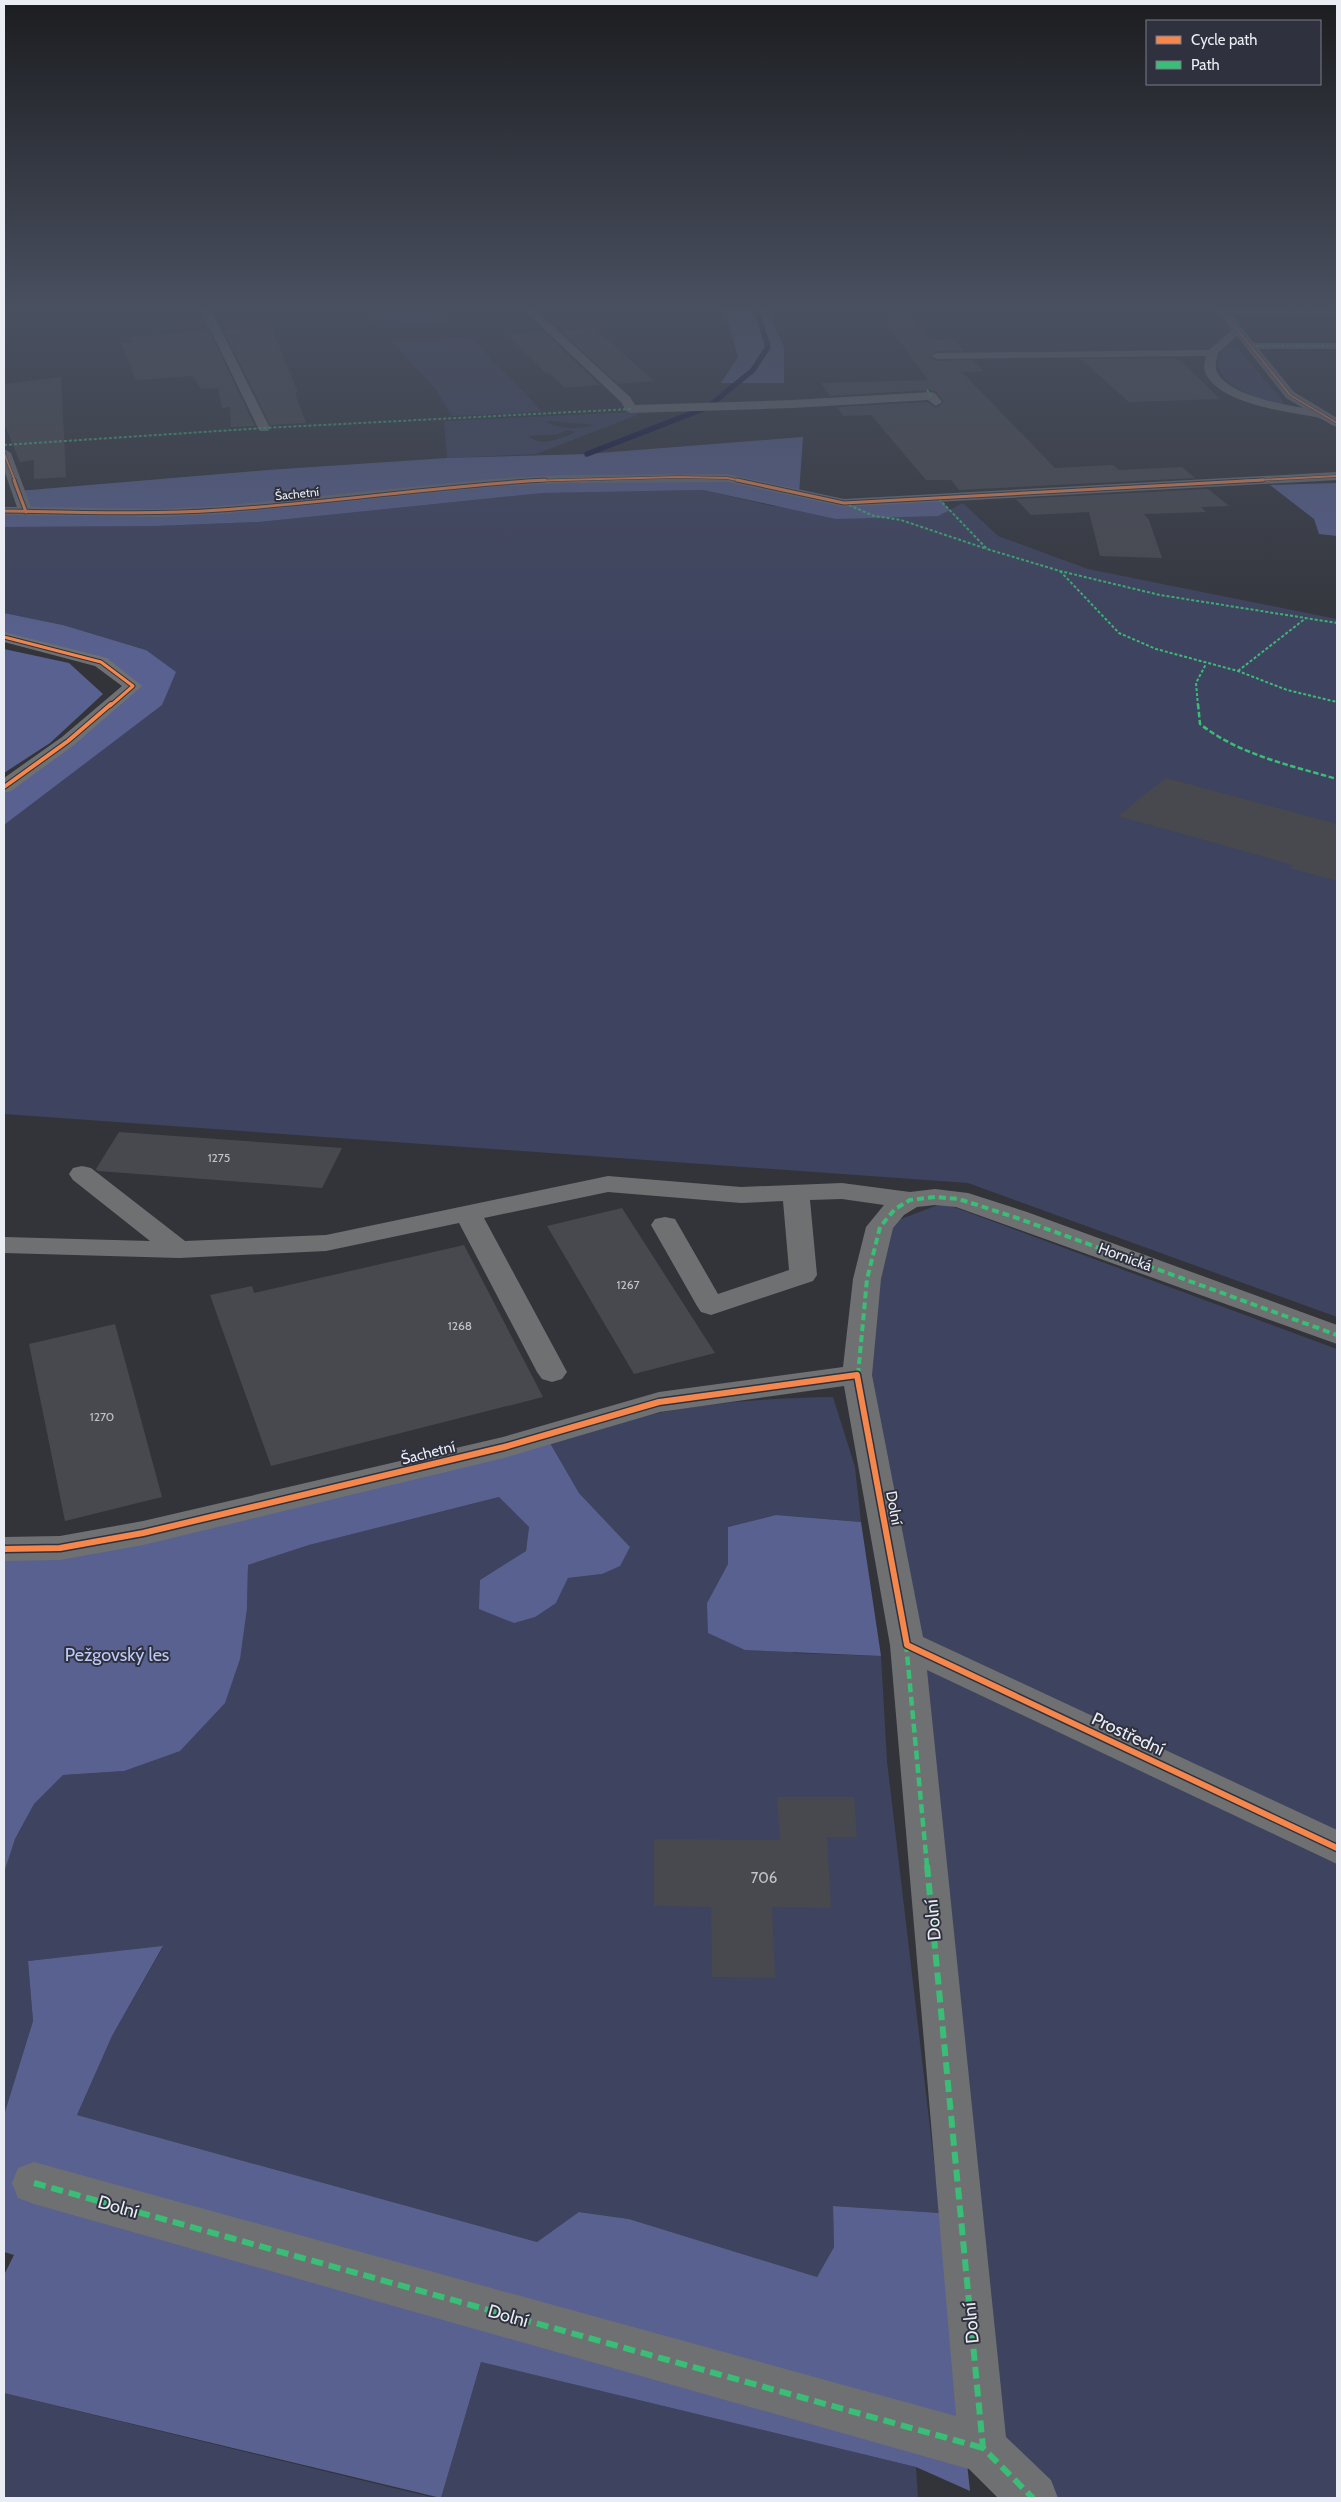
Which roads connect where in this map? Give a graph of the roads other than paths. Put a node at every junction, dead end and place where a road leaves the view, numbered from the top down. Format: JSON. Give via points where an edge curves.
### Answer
{"nodes":[{"id":1,"x":262,"y":425,"type":"edge"},
{"id":2,"x":264,"y":428,"type":"dead end"},
{"id":3,"x":4,"y":453,"type":"edge"},
{"id":4,"x":1337,"y":476,"type":"edge"},
{"id":5,"x":4,"y":511,"type":"edge"},
{"id":6,"x":26,"y":512,"type":"junction"},
{"id":7,"x":4,"y":638,"type":"edge"},
{"id":8,"x":4,"y":787,"type":"edge"},
{"id":9,"x":82,"y":1174,"type":"dead end"},
{"id":10,"x":796,"y":1193,"type":"junction"},
{"id":11,"x":910,"y":1200,"type":"junction"},
{"id":12,"x":468,"y":1214,"type":"junction"},
{"id":13,"x":665,"y":1225,"type":"dead end"},
{"id":14,"x":4,"y":1245,"type":"edge"},
{"id":15,"x":179,"y":1250,"type":"junction"},
{"id":16,"x":1337,"y":1335,"type":"edge"},
{"id":17,"x":552,"y":1372,"type":"dead end"},
{"id":18,"x":857,"y":1375,"type":"junction"},
{"id":19,"x":4,"y":1549,"type":"edge"},
{"id":20,"x":907,"y":1645,"type":"junction"},
{"id":21,"x":1337,"y":1848,"type":"edge"},
{"id":22,"x":34,"y":2183,"type":"dead end"},
{"id":23,"x":982,"y":2448,"type":"junction"},
{"id":24,"x":1033,"y":2498,"type":"edge"}],
"edges":[{"from":1,"to":2,"type":"street"},
{"from":3,"to":6,"type":"street"},
{"from":4,"to":6,"type":"street","name":"Šachetní","via":[[844,503],[727,478],[564,479],[221,510]]},
{"from":5,"to":6,"type":"street","name":"Šachetní"},
{"from":7,"to":8,"type":"street","via":[[101,662],[133,686],[68,741]]},
{"from":9,"to":15,"type":"street"},
{"from":10,"to":11,"type":"street","name":"Hornická","via":[[842,1191]]},
{"from":10,"to":12,"type":"street","name":"Hornická","via":[[741,1195],[608,1184]]},
{"from":10,"to":13,"type":"street","via":[[804,1275],[711,1306]]},
{"from":11,"to":16,"type":"street","name":"Hornická","via":[[935,1197],[967,1202]]},
{"from":11,"to":18,"type":"street","name":"Dolní","via":[[895,1210],[880,1227],[867,1279]]},
{"from":12,"to":15,"type":"street","name":"Hornická","via":[[326,1243]]},
{"from":12,"to":17,"type":"street"},
{"from":14,"to":15,"type":"street","name":"Hornická"},
{"from":18,"to":19,"type":"street","name":"Šachetní","via":[[659,1402],[504,1447],[143,1534],[60,1548]]},
{"from":18,"to":20,"type":"street","name":"Dolní"},
{"from":20,"to":21,"type":"street","name":"Prostřední"},
{"from":20,"to":23,"type":"street","name":"Dolní"},
{"from":22,"to":23,"type":"street","name":"Dolní"},
{"from":23,"to":24,"type":"street","name":"Dolní"}]}
